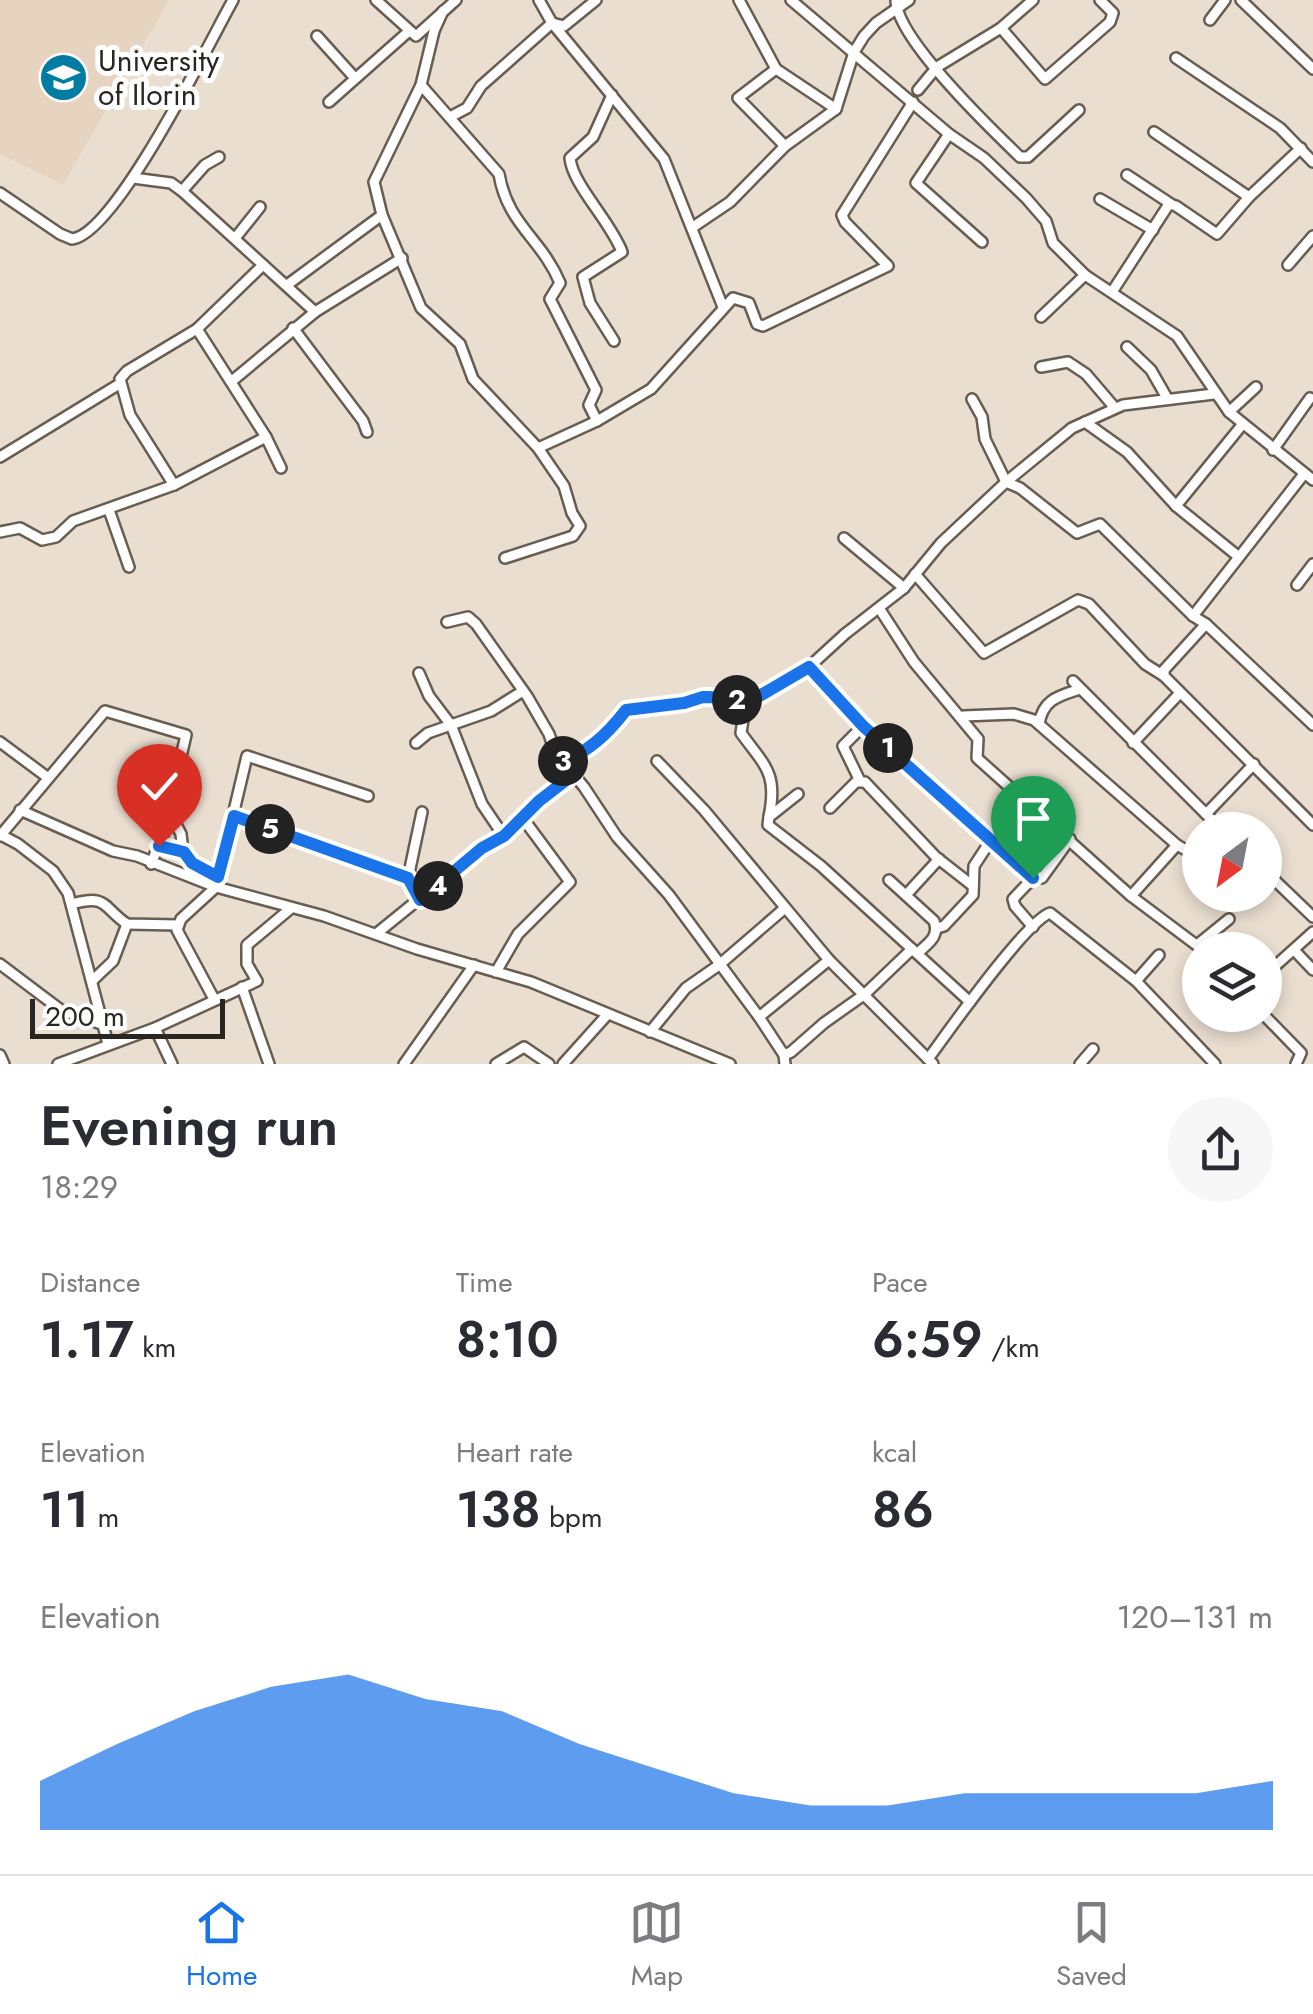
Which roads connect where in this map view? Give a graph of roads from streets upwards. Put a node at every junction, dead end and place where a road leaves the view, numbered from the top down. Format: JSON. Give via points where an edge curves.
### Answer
{"nodes":[{"id":1,"x":233,"y":0,"type":"edge"},
{"id":2,"x":456,"y":0,"type":"edge"},
{"id":3,"x":538,"y":0,"type":"edge"},
{"id":4,"x":596,"y":0,"type":"edge"},
{"id":5,"x":739,"y":0,"type":"edge"},
{"id":6,"x":791,"y":0,"type":"edge"},
{"id":7,"x":909,"y":0,"type":"edge"},
{"id":8,"x":1033,"y":0,"type":"edge"},
{"id":9,"x":1100,"y":0,"type":"edge"},
{"id":10,"x":1225,"y":0,"type":"edge"},
{"id":11,"x":1241,"y":0,"type":"edge"},
{"id":12,"x":382,"y":2,"type":"edge"},
{"id":13,"x":896,"y":4,"type":"edge"},
{"id":14,"x":444,"y":11,"type":"junction"},
{"id":15,"x":1210,"y":20,"type":"dead end"},
{"id":16,"x":552,"y":22,"type":"junction"},
{"id":17,"x":1001,"y":28,"type":"junction"},
{"id":18,"x":408,"y":32,"type":"junction"},
{"id":19,"x":317,"y":36,"type":"dead end"},
{"id":20,"x":854,"y":52,"type":"junction"},
{"id":21,"x":1176,"y":58,"type":"dead end"},
{"id":22,"x":937,"y":68,"type":"junction"},
{"id":23,"x":1313,"y":68,"type":"edge"},
{"id":24,"x":776,"y":69,"type":"junction"},
{"id":25,"x":354,"y":77,"type":"junction"},
{"id":26,"x":421,"y":85,"type":"junction"},
{"id":27,"x":918,"y":90,"type":"dead end"},
{"id":28,"x":612,"y":95,"type":"junction"},
{"id":29,"x":329,"y":102,"type":"dead end"},
{"id":30,"x":913,"y":102,"type":"junction"},
{"id":31,"x":836,"y":109,"type":"junction"},
{"id":32,"x":1079,"y":110,"type":"dead end"},
{"id":33,"x":450,"y":117,"type":"junction"},
{"id":34,"x":1154,"y":132,"type":"dead end"},
{"id":35,"x":949,"y":134,"type":"junction"},
{"id":36,"x":785,"y":146,"type":"junction"},
{"id":37,"x":1309,"y":155,"type":"edge"},
{"id":38,"x":219,"y":157,"type":"dead end"},
{"id":39,"x":1127,"y":175,"type":"dead end"},
{"id":40,"x":133,"y":178,"type":"junction"},
{"id":41,"x":182,"y":191,"type":"junction"},
{"id":42,"x":0,"y":193,"type":"edge"},
{"id":43,"x":1249,"y":197,"type":"junction"},
{"id":44,"x":1100,"y":199,"type":"dead end"},
{"id":45,"x":12,"y":202,"type":"junction"},
{"id":46,"x":1171,"y":204,"type":"junction"},
{"id":47,"x":0,"y":205,"type":"edge"},
{"id":48,"x":260,"y":208,"type":"dead end"},
{"id":49,"x":382,"y":215,"type":"junction"},
{"id":50,"x":693,"y":227,"type":"junction"},
{"id":51,"x":1153,"y":230,"type":"junction"},
{"id":52,"x":1313,"y":236,"type":"edge"},
{"id":53,"x":236,"y":237,"type":"junction"},
{"id":54,"x":982,"y":242,"type":"dead end"},
{"id":55,"x":402,"y":258,"type":"junction"},
{"id":56,"x":263,"y":264,"type":"junction"},
{"id":57,"x":1288,"y":264,"type":"dead end"},
{"id":58,"x":1084,"y":274,"type":"junction"},
{"id":59,"x":287,"y":285,"type":"junction"},
{"id":60,"x":1112,"y":292,"type":"junction"},
{"id":61,"x":723,"y":307,"type":"junction"},
{"id":62,"x":315,"y":312,"type":"junction"},
{"id":63,"x":1041,"y":317,"type":"dead end"},
{"id":64,"x":293,"y":328,"type":"junction"},
{"id":65,"x":197,"y":329,"type":"junction"},
{"id":66,"x":614,"y":342,"type":"dead end"},
{"id":67,"x":1127,"y":348,"type":"dead end"},
{"id":68,"x":1041,"y":366,"type":"dead end"},
{"id":69,"x":232,"y":381,"type":"junction"},
{"id":70,"x":121,"y":383,"type":"junction"},
{"id":71,"x":1256,"y":387,"type":"dead end"},
{"id":72,"x":1214,"y":394,"type":"junction"},
{"id":73,"x":1167,"y":398,"type":"junction"},
{"id":74,"x":1310,"y":398,"type":"dead end"},
{"id":75,"x":972,"y":399,"type":"dead end"},
{"id":76,"x":1115,"y":408,"type":"junction"},
{"id":77,"x":1230,"y":412,"type":"junction"},
{"id":78,"x":597,"y":421,"type":"junction"},
{"id":79,"x":1085,"y":422,"type":"junction"},
{"id":80,"x":1242,"y":425,"type":"junction"},
{"id":81,"x":367,"y":432,"type":"dead end"},
{"id":82,"x":266,"y":437,"type":"junction"},
{"id":83,"x":538,"y":448,"type":"junction"},
{"id":84,"x":1273,"y":450,"type":"junction"},
{"id":85,"x":0,"y":457,"type":"edge"},
{"id":86,"x":281,"y":468,"type":"dead end"},
{"id":87,"x":1309,"y":477,"type":"edge"},
{"id":88,"x":1006,"y":482,"type":"junction"},
{"id":89,"x":174,"y":485,"type":"junction"},
{"id":90,"x":1176,"y":506,"type":"junction"},
{"id":91,"x":108,"y":510,"type":"junction"},
{"id":92,"x":0,"y":532,"type":"edge"},
{"id":93,"x":844,"y":538,"type":"dead end"},
{"id":94,"x":1239,"y":556,"type":"junction"},
{"id":95,"x":505,"y":558,"type":"dead end"},
{"id":96,"x":1313,"y":564,"type":"edge"},
{"id":97,"x":129,"y":567,"type":"dead end"},
{"id":98,"x":916,"y":574,"type":"junction"},
{"id":99,"x":1296,"y":585,"type":"dead end"},
{"id":100,"x":904,"y":588,"type":"junction"},
{"id":101,"x":879,"y":608,"type":"junction"},
{"id":102,"x":1193,"y":616,"type":"junction"},
{"id":103,"x":448,"y":622,"type":"dead end"},
{"id":104,"x":1206,"y":624,"type":"junction"},
{"id":105,"x":809,"y":667,"type":"junction"},
{"id":106,"x":419,"y":674,"type":"dead end"},
{"id":107,"x":1164,"y":676,"type":"junction"},
{"id":108,"x":523,"y":691,"type":"junction"},
{"id":109,"x":1179,"y":694,"type":"junction"},
{"id":110,"x":756,"y":698,"type":"junction"},
{"id":111,"x":963,"y":716,"type":"junction"},
{"id":112,"x":451,"y":724,"type":"junction"},
{"id":113,"x":1039,"y":724,"type":"junction"},
{"id":114,"x":1313,"y":725,"type":"edge"},
{"id":115,"x":863,"y":726,"type":"junction"},
{"id":116,"x":0,"y":742,"type":"edge"},
{"id":117,"x":416,"y":743,"type":"dead end"},
{"id":118,"x":1134,"y":743,"type":"junction"},
{"id":119,"x":562,"y":761,"type":"junction"},
{"id":120,"x":657,"y":761,"type":"dead end"},
{"id":121,"x":1254,"y":764,"type":"junction"},
{"id":122,"x":574,"y":774,"type":"junction"},
{"id":123,"x":47,"y":777,"type":"junction"},
{"id":124,"x":860,"y":780,"type":"junction"},
{"id":125,"x":798,"y":794,"type":"dead end"},
{"id":126,"x":368,"y":796,"type":"dead end"},
{"id":127,"x":1029,"y":804,"type":"junction"},
{"id":128,"x":830,"y":808,"type":"dead end"},
{"id":129,"x":20,"y":810,"type":"junction"},
{"id":130,"x":422,"y":812,"type":"dead end"},
{"id":131,"x":1204,"y":812,"type":"edge"},
{"id":132,"x":1208,"y":812,"type":"edge"},
{"id":133,"x":170,"y":816,"type":"junction"},
{"id":134,"x":234,"y":816,"type":"junction"},
{"id":135,"x":522,"y":817,"type":"junction"},
{"id":136,"x":769,"y":817,"type":"junction"},
{"id":137,"x":1313,"y":825,"type":"edge"},
{"id":138,"x":0,"y":836,"type":"edge"},
{"id":139,"x":504,"y":836,"type":"junction"},
{"id":140,"x":1070,"y":839,"type":"junction"},
{"id":141,"x":994,"y":843,"type":"junction"},
{"id":142,"x":1177,"y":845,"type":"junction"},
{"id":143,"x":159,"y":846,"type":"junction"},
{"id":144,"x":1182,"y":848,"type":"edge"},
{"id":145,"x":183,"y":852,"type":"junction"},
{"id":146,"x":939,"y":859,"type":"junction"},
{"id":147,"x":151,"y":864,"type":"junction"},
{"id":148,"x":186,"y":876,"type":"junction"},
{"id":149,"x":408,"y":878,"type":"junction"},
{"id":150,"x":1033,"y":878,"type":"junction"},
{"id":151,"x":889,"y":880,"type":"dead end"},
{"id":152,"x":217,"y":882,"type":"junction"},
{"id":153,"x":974,"y":886,"type":"junction"},
{"id":154,"x":1282,"y":888,"type":"edge"},
{"id":155,"x":906,"y":895,"type":"junction"},
{"id":156,"x":1131,"y":896,"type":"junction"},
{"id":157,"x":420,"y":900,"type":"junction"},
{"id":158,"x":72,"y":904,"type":"junction"},
{"id":159,"x":785,"y":908,"type":"junction"},
{"id":160,"x":290,"y":909,"type":"junction"},
{"id":161,"x":1313,"y":917,"type":"edge"},
{"id":162,"x":1229,"y":919,"type":"dead end"},
{"id":163,"x":127,"y":924,"type":"junction"},
{"id":164,"x":178,"y":925,"type":"junction"},
{"id":165,"x":1033,"y":927,"type":"junction"},
{"id":166,"x":937,"y":928,"type":"junction"},
{"id":167,"x":1216,"y":932,"type":"edge"},
{"id":168,"x":1313,"y":932,"type":"edge"},
{"id":169,"x":376,"y":934,"type":"junction"},
{"id":170,"x":1182,"y":934,"type":"edge"},
{"id":171,"x":1294,"y":950,"type":"junction"},
{"id":172,"x":915,"y":951,"type":"junction"},
{"id":173,"x":1159,"y":955,"type":"dead end"},
{"id":174,"x":829,"y":960,"type":"junction"},
{"id":175,"x":1282,"y":960,"type":"edge"},
{"id":176,"x":0,"y":964,"type":"edge"},
{"id":177,"x":474,"y":965,"type":"junction"},
{"id":178,"x":719,"y":965,"type":"junction"},
{"id":179,"x":1313,"y":970,"type":"edge"},
{"id":180,"x":496,"y":972,"type":"junction"},
{"id":181,"x":94,"y":980,"type":"junction"},
{"id":182,"x":1136,"y":980,"type":"junction"},
{"id":183,"x":242,"y":987,"type":"junction"},
{"id":184,"x":865,"y":994,"type":"junction"},
{"id":185,"x":214,"y":999,"type":"junction"},
{"id":186,"x":970,"y":1002,"type":"junction"},
{"id":187,"x":607,"y":1015,"type":"junction"},
{"id":188,"x":760,"y":1016,"type":"junction"},
{"id":189,"x":104,"y":1025,"type":"junction"},
{"id":190,"x":155,"y":1028,"type":"junction"},
{"id":191,"x":650,"y":1032,"type":"junction"},
{"id":192,"x":1281,"y":1032,"type":"edge"},
{"id":193,"x":108,"y":1044,"type":"junction"},
{"id":194,"x":1093,"y":1049,"type":"dead end"},
{"id":195,"x":0,"y":1055,"type":"edge"},
{"id":196,"x":703,"y":1059,"type":"edge"},
{"id":197,"x":784,"y":1059,"type":"edge"},
{"id":198,"x":930,"y":1062,"type":"edge"},
{"id":199,"x":4,"y":1064,"type":"edge"},
{"id":200,"x":58,"y":1064,"type":"edge"},
{"id":201,"x":172,"y":1064,"type":"edge"},
{"id":202,"x":269,"y":1064,"type":"edge"},
{"id":203,"x":404,"y":1064,"type":"edge"},
{"id":204,"x":496,"y":1064,"type":"edge"},
{"id":205,"x":550,"y":1064,"type":"edge"},
{"id":206,"x":563,"y":1064,"type":"edge"},
{"id":207,"x":730,"y":1064,"type":"edge"},
{"id":208,"x":1080,"y":1064,"type":"edge"},
{"id":209,"x":1215,"y":1064,"type":"edge"},
{"id":210,"x":1296,"y":1064,"type":"edge"}],
"edges":[{"from":1,"to":40,"type":"street"},
{"from":2,"to":14,"type":"street"},
{"from":3,"to":16,"type":"street"},
{"from":4,"to":16,"type":"street","via":[[564,26]]},
{"from":5,"to":24,"type":"street"},
{"from":6,"to":20,"type":"street"},
{"from":7,"to":13,"type":"street"},
{"from":8,"to":17,"type":"street"},
{"from":9,"to":17,"type":"street","via":[[1112,13],[1110,22],[1045,79]]},
{"from":10,"to":15,"type":"street"},
{"from":11,"to":23,"type":"street"},
{"from":12,"to":18,"type":"street"},
{"from":13,"to":20,"type":"street"},
{"from":13,"to":22,"type":"street","via":[[901,23]]},
{"from":14,"to":18,"type":"street","via":[[416,36]]},
{"from":14,"to":26,"type":"street"},
{"from":16,"to":28,"type":"street"},
{"from":16,"to":33,"type":"street","via":[[481,86],[467,108]]},
{"from":17,"to":22,"type":"street"},
{"from":18,"to":25,"type":"street"},
{"from":19,"to":25,"type":"street"},
{"from":20,"to":30,"type":"street"},
{"from":20,"to":31,"type":"street"},
{"from":21,"to":37,"type":"street"},
{"from":22,"to":27,"type":"street"},
{"from":22,"to":32,"type":"street","via":[[1024,159]]},
{"from":24,"to":31,"type":"street"},
{"from":24,"to":36,"type":"street","via":[[738,98]]},
{"from":25,"to":29,"type":"street"},
{"from":26,"to":33,"type":"street"},
{"from":26,"to":49,"type":"street","via":[[375,175]]},
{"from":28,"to":50,"type":"street","via":[[664,160]]},
{"from":28,"to":66,"type":"street","via":[[593,137],[570,158],[571,171],[622,252],[583,277]]},
{"from":30,"to":35,"type":"street"},
{"from":30,"to":61,"type":"street","via":[[842,215],[888,266],[763,326],[748,303],[733,298]]},
{"from":31,"to":36,"type":"street"},
{"from":33,"to":78,"type":"street","via":[[499,174],[516,222],[549,256],[560,283],[550,299],[596,390],[589,405]]},
{"from":34,"to":43,"type":"street"},
{"from":35,"to":54,"type":"street","via":[[916,184]]},
{"from":35,"to":58,"type":"street","via":[[1026,198],[1054,243]]},
{"from":36,"to":50,"type":"street","via":[[730,202]]},
{"from":37,"to":43,"type":"street"},
{"from":38,"to":41,"type":"street"},
{"from":39,"to":46,"type":"street"},
{"from":40,"to":41,"type":"street"},
{"from":40,"to":45,"type":"street","via":[[79,239]]},
{"from":41,"to":53,"type":"street"},
{"from":42,"to":45,"type":"street"},
{"from":43,"to":46,"type":"street","via":[[1217,234]]},
{"from":44,"to":51,"type":"street"},
{"from":45,"to":47,"type":"street"},
{"from":46,"to":51,"type":"street"},
{"from":48,"to":53,"type":"street"},
{"from":49,"to":55,"type":"street"},
{"from":49,"to":59,"type":"street"},
{"from":50,"to":61,"type":"street"},
{"from":51,"to":60,"type":"street"},
{"from":52,"to":57,"type":"street"},
{"from":53,"to":56,"type":"street"},
{"from":55,"to":62,"type":"street"},
{"from":55,"to":83,"type":"street","via":[[421,308],[460,344],[474,379]]},
{"from":56,"to":59,"type":"street"},
{"from":56,"to":65,"type":"street"},
{"from":58,"to":60,"type":"street"},
{"from":58,"to":63,"type":"street"},
{"from":59,"to":62,"type":"street"},
{"from":60,"to":72,"type":"street","via":[[1178,336]]},
{"from":61,"to":78,"type":"street","via":[[651,389]]},
{"from":62,"to":64,"type":"street"},
{"from":64,"to":69,"type":"street"},
{"from":64,"to":81,"type":"street"},
{"from":65,"to":69,"type":"street"},
{"from":65,"to":70,"type":"street","via":[[127,371]]},
{"from":67,"to":73,"type":"street"},
{"from":68,"to":76,"type":"street","via":[[1068,362]]},
{"from":69,"to":82,"type":"street"},
{"from":70,"to":85,"type":"street"},
{"from":70,"to":89,"type":"street","via":[[130,415]]},
{"from":71,"to":77,"type":"street"},
{"from":72,"to":73,"type":"street"},
{"from":72,"to":77,"type":"street"},
{"from":73,"to":76,"type":"street"},
{"from":74,"to":84,"type":"street"},
{"from":75,"to":88,"type":"street"},
{"from":76,"to":79,"type":"street"},
{"from":77,"to":80,"type":"street"},
{"from":78,"to":83,"type":"street"},
{"from":79,"to":88,"type":"street"},
{"from":79,"to":90,"type":"street","via":[[1127,452]]},
{"from":80,"to":84,"type":"street"},
{"from":80,"to":90,"type":"street"},
{"from":82,"to":86,"type":"street"},
{"from":82,"to":89,"type":"street"},
{"from":83,"to":95,"type":"street","via":[[580,526],[573,536]]},
{"from":84,"to":87,"type":"street"},
{"from":87,"to":94,"type":"street"},
{"from":88,"to":98,"type":"street"},
{"from":88,"to":102,"type":"street","via":[[1077,533],[1100,524]]},
{"from":89,"to":91,"type":"street"},
{"from":90,"to":94,"type":"street"},
{"from":91,"to":92,"type":"street","via":[[73,521],[56,538],[42,540],[20,528]]},
{"from":91,"to":97,"type":"street"},
{"from":93,"to":100,"type":"street"},
{"from":94,"to":102,"type":"street"},
{"from":96,"to":99,"type":"street"},
{"from":98,"to":100,"type":"street"},
{"from":98,"to":107,"type":"street","via":[[984,653],[1078,600]]},
{"from":100,"to":101,"type":"street"},
{"from":101,"to":105,"type":"street"},
{"from":101,"to":111,"type":"street","via":[[914,662]]},
{"from":102,"to":104,"type":"street"},
{"from":103,"to":108,"type":"street","via":[[468,617],[476,624]]},
{"from":104,"to":107,"type":"street"},
{"from":104,"to":114,"type":"street"},
{"from":105,"to":110,"type":"street"},
{"from":105,"to":115,"type":"street"},
{"from":106,"to":112,"type":"street"},
{"from":107,"to":109,"type":"street"},
{"from":108,"to":112,"type":"street"},
{"from":108,"to":119,"type":"street"},
{"from":109,"to":118,"type":"street"},
{"from":109,"to":121,"type":"street"},
{"from":110,"to":119,"type":"street","via":[[703,697],[626,710],[612,729]]},
{"from":110,"to":136,"type":"street","via":[[744,713],[741,733],[771,774]]},
{"from":111,"to":113,"type":"street","via":[[1014,714]]},
{"from":111,"to":127,"type":"street","via":[[978,738],[978,758]]},
{"from":112,"to":117,"type":"street"},
{"from":112,"to":139,"type":"street","via":[[482,804]]},
{"from":113,"to":118,"type":"street","via":[[1053,698],[1076,685]]},
{"from":113,"to":142,"type":"street"},
{"from":115,"to":124,"type":"street","via":[[842,746]]},
{"from":115,"to":141,"type":"street"},
{"from":116,"to":123,"type":"street"},
{"from":118,"to":131,"type":"street"},
{"from":119,"to":122,"type":"street"},
{"from":120,"to":159,"type":"street"},
{"from":121,"to":132,"type":"street"},
{"from":121,"to":137,"type":"street"},
{"from":122,"to":135,"type":"street"},
{"from":122,"to":178,"type":"street"},
{"from":123,"to":129,"type":"street"},
{"from":123,"to":133,"type":"street","via":[[104,711],[186,735]]},
{"from":124,"to":128,"type":"street"},
{"from":124,"to":146,"type":"street"},
{"from":125,"to":136,"type":"street"},
{"from":126,"to":134,"type":"street","via":[[247,756]]},
{"from":127,"to":140,"type":"street"},
{"from":127,"to":141,"type":"street"},
{"from":129,"to":138,"type":"street"},
{"from":129,"to":147,"type":"street"},
{"from":130,"to":149,"type":"street"},
{"from":133,"to":143,"type":"street"},
{"from":133,"to":145,"type":"street"},
{"from":134,"to":149,"type":"street"},
{"from":134,"to":152,"type":"street"},
{"from":135,"to":139,"type":"street"},
{"from":135,"to":180,"type":"street","via":[[570,882],[518,934]]},
{"from":136,"to":172,"type":"street","via":[[775,832]]},
{"from":138,"to":158,"type":"street","via":[[53,871]]},
{"from":139,"to":157,"type":"street"},
{"from":140,"to":150,"type":"street","via":[[1042,878]]},
{"from":140,"to":156,"type":"street"},
{"from":141,"to":150,"type":"street"},
{"from":141,"to":153,"type":"street","via":[[974,866]]},
{"from":142,"to":144,"type":"street"},
{"from":142,"to":156,"type":"street"},
{"from":143,"to":145,"type":"street"},
{"from":143,"to":147,"type":"street"},
{"from":145,"to":148,"type":"street"},
{"from":145,"to":152,"type":"street"},
{"from":146,"to":153,"type":"street"},
{"from":146,"to":155,"type":"street"},
{"from":147,"to":148,"type":"street"},
{"from":148,"to":152,"type":"street"},
{"from":149,"to":157,"type":"street"},
{"from":150,"to":165,"type":"street","via":[[1013,898]]},
{"from":151,"to":155,"type":"street"},
{"from":152,"to":160,"type":"street"},
{"from":152,"to":164,"type":"street"},
{"from":153,"to":166,"type":"street","via":[[973,895]]},
{"from":154,"to":161,"type":"street"},
{"from":155,"to":166,"type":"street"},
{"from":156,"to":170,"type":"street"},
{"from":157,"to":169,"type":"street"},
{"from":158,"to":163,"type":"street","via":[[104,901]]},
{"from":158,"to":181,"type":"street"},
{"from":159,"to":174,"type":"street"},
{"from":159,"to":178,"type":"street"},
{"from":160,"to":169,"type":"street"},
{"from":160,"to":183,"type":"street","via":[[247,946],[247,964],[258,981]]},
{"from":162,"to":167,"type":"street"},
{"from":163,"to":164,"type":"street"},
{"from":163,"to":181,"type":"street","via":[[112,961]]},
{"from":164,"to":185,"type":"street"},
{"from":165,"to":182,"type":"street","via":[[1043,915],[1055,915]]},
{"from":165,"to":186,"type":"street"},
{"from":166,"to":172,"type":"street"},
{"from":168,"to":171,"type":"street"},
{"from":169,"to":177,"type":"street"},
{"from":171,"to":175,"type":"street"},
{"from":171,"to":179,"type":"street"},
{"from":172,"to":184,"type":"street"},
{"from":172,"to":186,"type":"street"},
{"from":173,"to":182,"type":"street"},
{"from":174,"to":184,"type":"street"},
{"from":174,"to":188,"type":"street"},
{"from":176,"to":189,"type":"street","via":[[60,1010]]},
{"from":177,"to":180,"type":"street"},
{"from":177,"to":203,"type":"street"},
{"from":178,"to":188,"type":"street"},
{"from":178,"to":191,"type":"street","via":[[686,988]]},
{"from":180,"to":187,"type":"street"},
{"from":181,"to":189,"type":"street"},
{"from":182,"to":209,"type":"street"},
{"from":183,"to":185,"type":"street"},
{"from":183,"to":202,"type":"street"},
{"from":184,"to":197,"type":"street"},
{"from":184,"to":198,"type":"street"},
{"from":185,"to":190,"type":"street"},
{"from":186,"to":198,"type":"street"},
{"from":187,"to":191,"type":"street"},
{"from":187,"to":206,"type":"street"},
{"from":188,"to":197,"type":"street"},
{"from":189,"to":193,"type":"street"},
{"from":190,"to":193,"type":"street"},
{"from":190,"to":201,"type":"street"},
{"from":191,"to":196,"type":"street"},
{"from":192,"to":210,"type":"street","via":[[1301,1053]]},
{"from":193,"to":200,"type":"street"},
{"from":194,"to":208,"type":"street"},
{"from":195,"to":199,"type":"street"},
{"from":196,"to":207,"type":"street"},
{"from":204,"to":205,"type":"street","via":[[524,1048]]}]}
